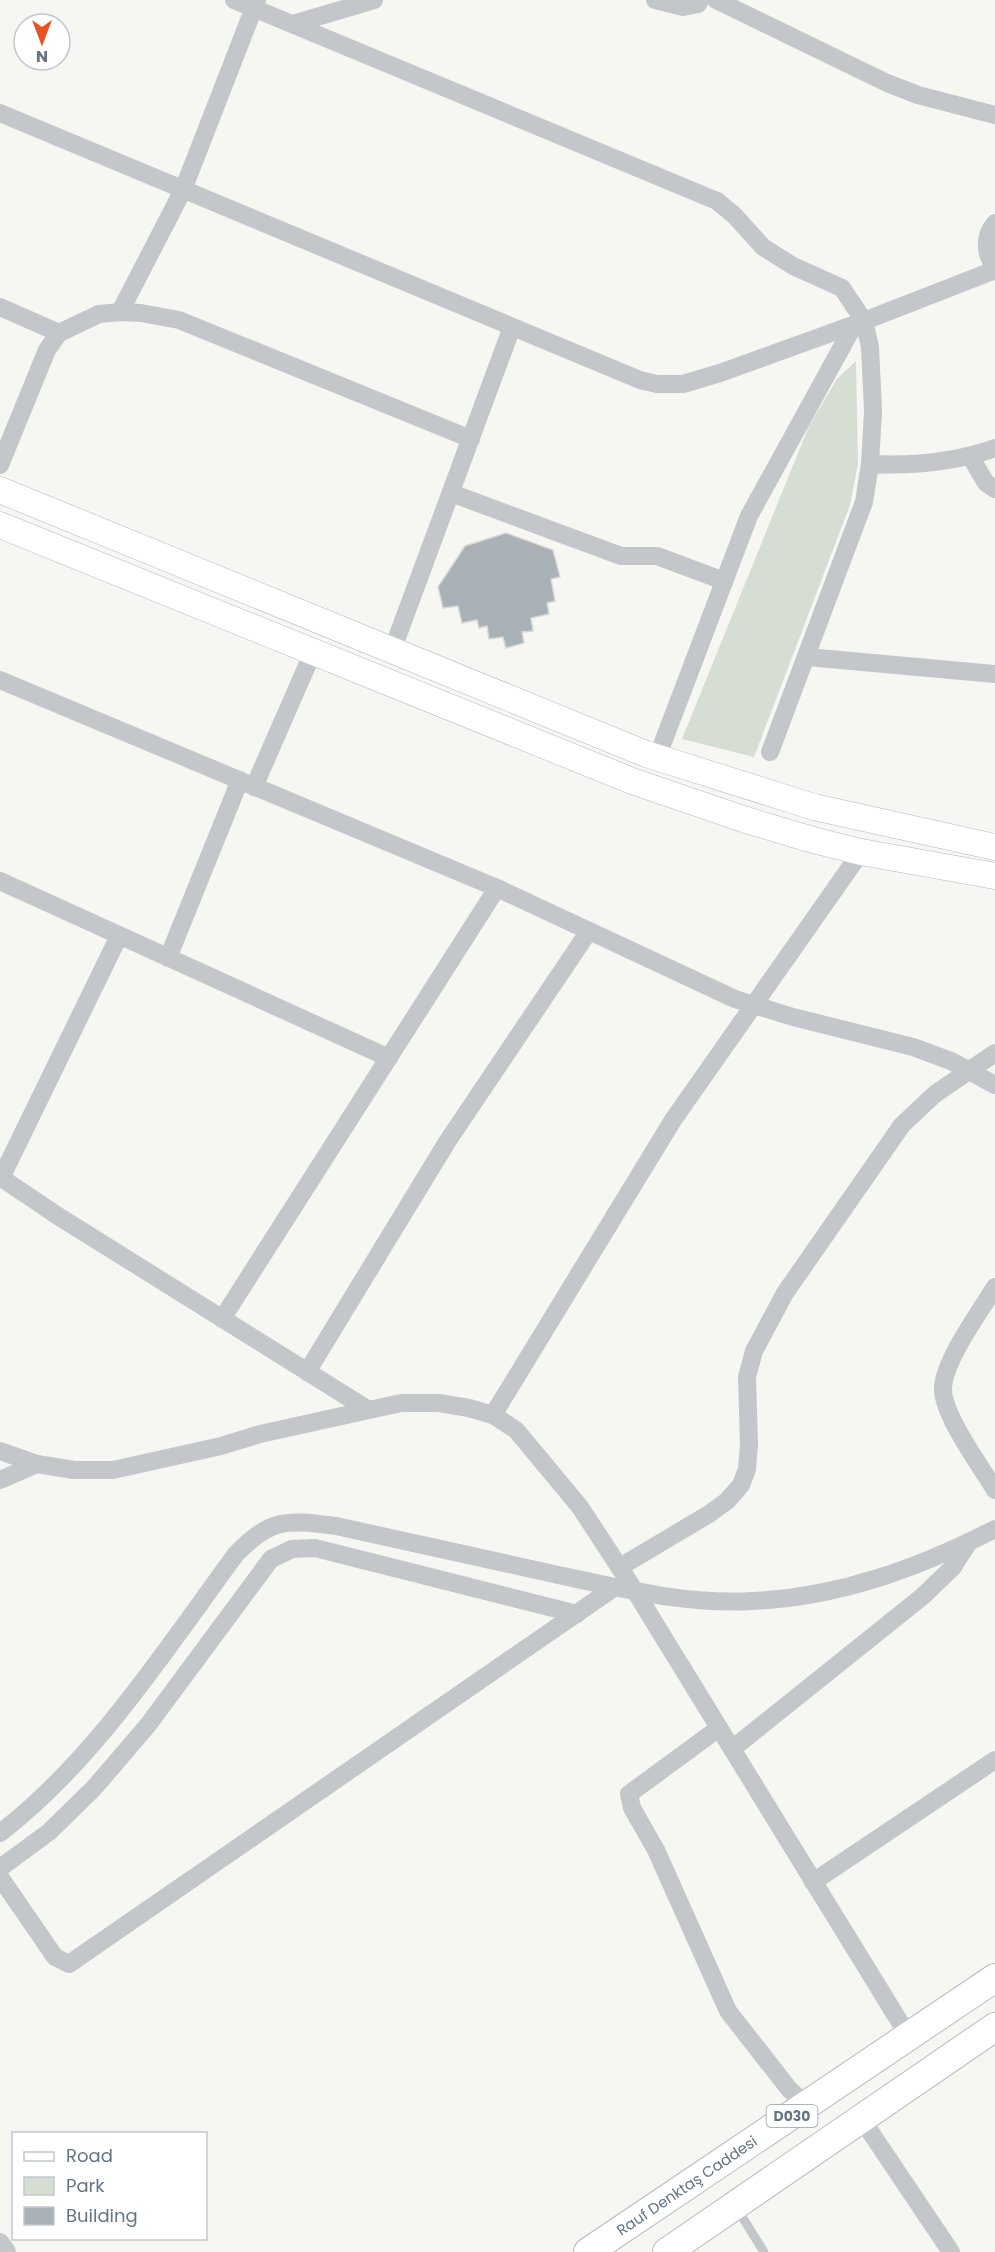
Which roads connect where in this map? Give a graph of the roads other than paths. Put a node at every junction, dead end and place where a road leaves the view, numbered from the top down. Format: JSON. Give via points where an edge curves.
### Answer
{"nodes":[{"id":1,"x":234,"y":0,"type":"edge"},
{"id":2,"x":374,"y":0,"type":"edge"},
{"id":3,"x":656,"y":0,"type":"edge"},
{"id":4,"x":700,"y":0,"type":"edge"},
{"id":5,"x":716,"y":0,"type":"edge"},
{"id":6,"x":255,"y":4,"type":"edge"},
{"id":7,"x":293,"y":24,"type":"junction"},
{"id":8,"x":0,"y":113,"type":"edge"},
{"id":9,"x":995,"y":115,"type":"edge"},
{"id":10,"x":183,"y":190,"type":"junction"},
{"id":11,"x":995,"y":223,"type":"edge"},
{"id":12,"x":995,"y":269,"type":"edge"},
{"id":13,"x":0,"y":307,"type":"edge"},
{"id":14,"x":120,"y":312,"type":"junction"},
{"id":15,"x":859,"y":323,"type":"junction"},
{"id":16,"x":512,"y":327,"type":"junction"},
{"id":17,"x":59,"y":333,"type":"junction"},
{"id":18,"x":471,"y":439,"type":"junction"},
{"id":19,"x":995,"y":448,"type":"edge"},
{"id":20,"x":970,"y":456,"type":"junction"},
{"id":21,"x":870,"y":464,"type":"junction"},
{"id":22,"x":0,"y":465,"type":"edge"},
{"id":23,"x":0,"y":489,"type":"edge"},
{"id":24,"x":995,"y":489,"type":"edge"},
{"id":25,"x":451,"y":493,"type":"junction"},
{"id":26,"x":0,"y":525,"type":"edge"},
{"id":27,"x":724,"y":580,"type":"junction"},
{"id":28,"x":392,"y":651,"type":"junction"},
{"id":29,"x":313,"y":652,"type":"junction"},
{"id":30,"x":807,"y":657,"type":"junction"},
{"id":31,"x":995,"y":674,"type":"edge"},
{"id":32,"x":0,"y":680,"type":"edge"},
{"id":33,"x":770,"y":752,"type":"dead end"},
{"id":34,"x":657,"y":758,"type":"junction"},
{"id":35,"x":247,"y":784,"type":"junction"},
{"id":36,"x":995,"y":847,"type":"edge"},
{"id":37,"x":861,"y":852,"type":"junction"},
{"id":38,"x":995,"y":876,"type":"edge"},
{"id":39,"x":0,"y":880,"type":"edge"},
{"id":40,"x":497,"y":888,"type":"junction"},
{"id":41,"x":590,"y":931,"type":"junction"},
{"id":42,"x":119,"y":936,"type":"junction"},
{"id":43,"x":168,"y":958,"type":"junction"},
{"id":44,"x":754,"y":1004,"type":"junction"},
{"id":45,"x":995,"y":1053,"type":"edge"},
{"id":46,"x":389,"y":1058,"type":"junction"},
{"id":47,"x":969,"y":1070,"type":"junction"},
{"id":48,"x":995,"y":1085,"type":"edge"},
{"id":49,"x":1,"y":1178,"type":"edge"},
{"id":50,"x":995,"y":1287,"type":"edge"},
{"id":51,"x":222,"y":1319,"type":"junction"},
{"id":52,"x":307,"y":1372,"type":"junction"},
{"id":53,"x":366,"y":1409,"type":"junction"},
{"id":54,"x":493,"y":1415,"type":"junction"},
{"id":55,"x":0,"y":1451,"type":"edge"},
{"id":56,"x":37,"y":1464,"type":"junction"},
{"id":57,"x":0,"y":1480,"type":"edge"},
{"id":58,"x":995,"y":1490,"type":"edge"},
{"id":59,"x":995,"y":1529,"type":"edge"},
{"id":60,"x":969,"y":1542,"type":"junction"},
{"id":61,"x":620,"y":1568,"type":"junction"},
{"id":62,"x":615,"y":1587,"type":"junction"},
{"id":63,"x":635,"y":1591,"type":"junction"},
{"id":64,"x":576,"y":1614,"type":"junction"},
{"id":65,"x":719,"y":1728,"type":"junction"},
{"id":66,"x":732,"y":1749,"type":"junction"},
{"id":67,"x":995,"y":1760,"type":"edge"},
{"id":68,"x":0,"y":1833,"type":"edge"},
{"id":69,"x":0,"y":1868,"type":"edge"},
{"id":70,"x":0,"y":1877,"type":"edge"},
{"id":71,"x":813,"y":1882,"type":"junction"},
{"id":72,"x":995,"y":1978,"type":"edge"},
{"id":73,"x":995,"y":2027,"type":"edge"},
{"id":74,"x":909,"y":2037,"type":"junction"},
{"id":75,"x":807,"y":2106,"type":"junction"},
{"id":76,"x":861,"y":2118,"type":"junction"},
{"id":77,"x":734,"y":2205,"type":"junction"},
{"id":78,"x":0,"y":2242,"type":"edge"},
{"id":79,"x":7,"y":2252,"type":"edge"},
{"id":80,"x":588,"y":2252,"type":"edge"},
{"id":81,"x":667,"y":2252,"type":"edge"},
{"id":82,"x":764,"y":2252,"type":"edge"},
{"id":83,"x":951,"y":2252,"type":"edge"}],
"edges":[{"from":1,"to":6,"type":"street"},
{"from":2,"to":7,"type":"street"},
{"from":3,"to":4,"type":"street","via":[[683,7]]},
{"from":5,"to":9,"type":"street","via":[[887,83]]},
{"from":6,"to":7,"type":"street"},
{"from":6,"to":10,"type":"street"},
{"from":7,"to":15,"type":"street","via":[[717,201],[764,247],[793,266],[842,288]]},
{"from":8,"to":10,"type":"street"},
{"from":10,"to":14,"type":"street"},
{"from":10,"to":16,"type":"street"},
{"from":11,"to":12,"type":"street","via":[[986,239],[986,250]]},
{"from":12,"to":15,"type":"street"},
{"from":13,"to":17,"type":"street"},
{"from":14,"to":17,"type":"street","via":[[99,314]]},
{"from":14,"to":18,"type":"street","via":[[179,320]]},
{"from":15,"to":16,"type":"street","via":[[683,384],[640,380]]},
{"from":15,"to":21,"type":"street","via":[[870,347]]},
{"from":15,"to":27,"type":"street","via":[[749,516]]},
{"from":16,"to":18,"type":"street"},
{"from":17,"to":22,"type":"street","via":[[47,350]]},
{"from":18,"to":25,"type":"street"},
{"from":19,"to":20,"type":"street"},
{"from":20,"to":21,"type":"street","via":[[914,465]]},
{"from":20,"to":24,"type":"street","via":[[986,483]]},
{"from":21,"to":30,"type":"street","via":[[864,502]]},
{"from":23,"to":28,"type":"main road"},
{"from":25,"to":27,"type":"street","via":[[621,556],[657,556]]},
{"from":25,"to":28,"type":"street"},
{"from":26,"to":29,"type":"main road"},
{"from":27,"to":34,"type":"street"},
{"from":28,"to":34,"type":"main road"},
{"from":29,"to":35,"type":"street"},
{"from":29,"to":37,"type":"main road","via":[[632,781],[746,820]]},
{"from":30,"to":31,"type":"street"},
{"from":30,"to":33,"type":"street"},
{"from":32,"to":35,"type":"street"},
{"from":34,"to":36,"type":"main road","via":[[814,807]]},
{"from":35,"to":40,"type":"street"},
{"from":35,"to":43,"type":"street"},
{"from":37,"to":38,"type":"main road"},
{"from":37,"to":44,"type":"street"},
{"from":39,"to":42,"type":"street"},
{"from":40,"to":41,"type":"street"},
{"from":40,"to":46,"type":"street"},
{"from":41,"to":44,"type":"street","via":[[735,999]]},
{"from":41,"to":52,"type":"street","via":[[447,1142]]},
{"from":42,"to":43,"type":"street"},
{"from":42,"to":49,"type":"street"},
{"from":43,"to":46,"type":"street"},
{"from":44,"to":47,"type":"street","via":[[913,1047]]},
{"from":44,"to":54,"type":"street","via":[[673,1120]]},
{"from":45,"to":47,"type":"street"},
{"from":46,"to":51,"type":"street"},
{"from":47,"to":48,"type":"street"},
{"from":47,"to":61,"type":"street","via":[[935,1094],[902,1125],[784,1293],[754,1351],[747,1377],[747,1469],[741,1485],[709,1514]]},
{"from":49,"to":51,"type":"street"},
{"from":50,"to":58,"type":"street","via":[[949,1364],[943,1390],[951,1417]]},
{"from":51,"to":52,"type":"street"},
{"from":52,"to":53,"type":"street"},
{"from":53,"to":54,"type":"street","via":[[401,1403],[439,1403]]},
{"from":53,"to":56,"type":"street","via":[[113,1470],[74,1470]]},
{"from":54,"to":61,"type":"street","via":[[516,1430],[541,1458],[580,1507]]},
{"from":55,"to":56,"type":"street"},
{"from":56,"to":57,"type":"street"},
{"from":59,"to":60,"type":"street"},
{"from":60,"to":63,"type":"street","via":[[882,1578],[808,1596],[751,1602],[671,1598]]},
{"from":60,"to":66,"type":"street","via":[[953,1567],[922,1596]]},
{"from":61,"to":63,"type":"street"},
{"from":62,"to":63,"type":"street"},
{"from":62,"to":64,"type":"street"},
{"from":62,"to":68,"type":"street","via":[[336,1526],[299,1521],[277,1523],[254,1535],[236,1554],[106,1728],[44,1794]]},
{"from":63,"to":65,"type":"street"},
{"from":64,"to":69,"type":"street","via":[[315,1548],[292,1549],[271,1559],[148,1725],[94,1788],[49,1832]]},
{"from":64,"to":70,"type":"street","via":[[69,1964],[55,1957]]},
{"from":65,"to":66,"type":"street"},
{"from":65,"to":75,"type":"street","via":[[629,1794],[632,1808],[656,1850],[728,2011]]},
{"from":66,"to":71,"type":"street"},
{"from":67,"to":71,"type":"street"},
{"from":71,"to":74,"type":"street"},
{"from":72,"to":74,"type":"main road","name":"Rauf Denktaş Caddesi","number":"D030"},
{"from":73,"to":76,"type":"main road"},
{"from":74,"to":75,"type":"main road","name":"Rauf Denktaş Caddesi","number":"D030"},
{"from":75,"to":80,"type":"main road","name":"Rauf Denktaş Caddesi","number":"D030"},
{"from":76,"to":77,"type":"main road"},
{"from":76,"to":83,"type":"street"},
{"from":77,"to":81,"type":"main road"},
{"from":77,"to":82,"type":"lane"},
{"from":78,"to":79,"type":"street"}]}
